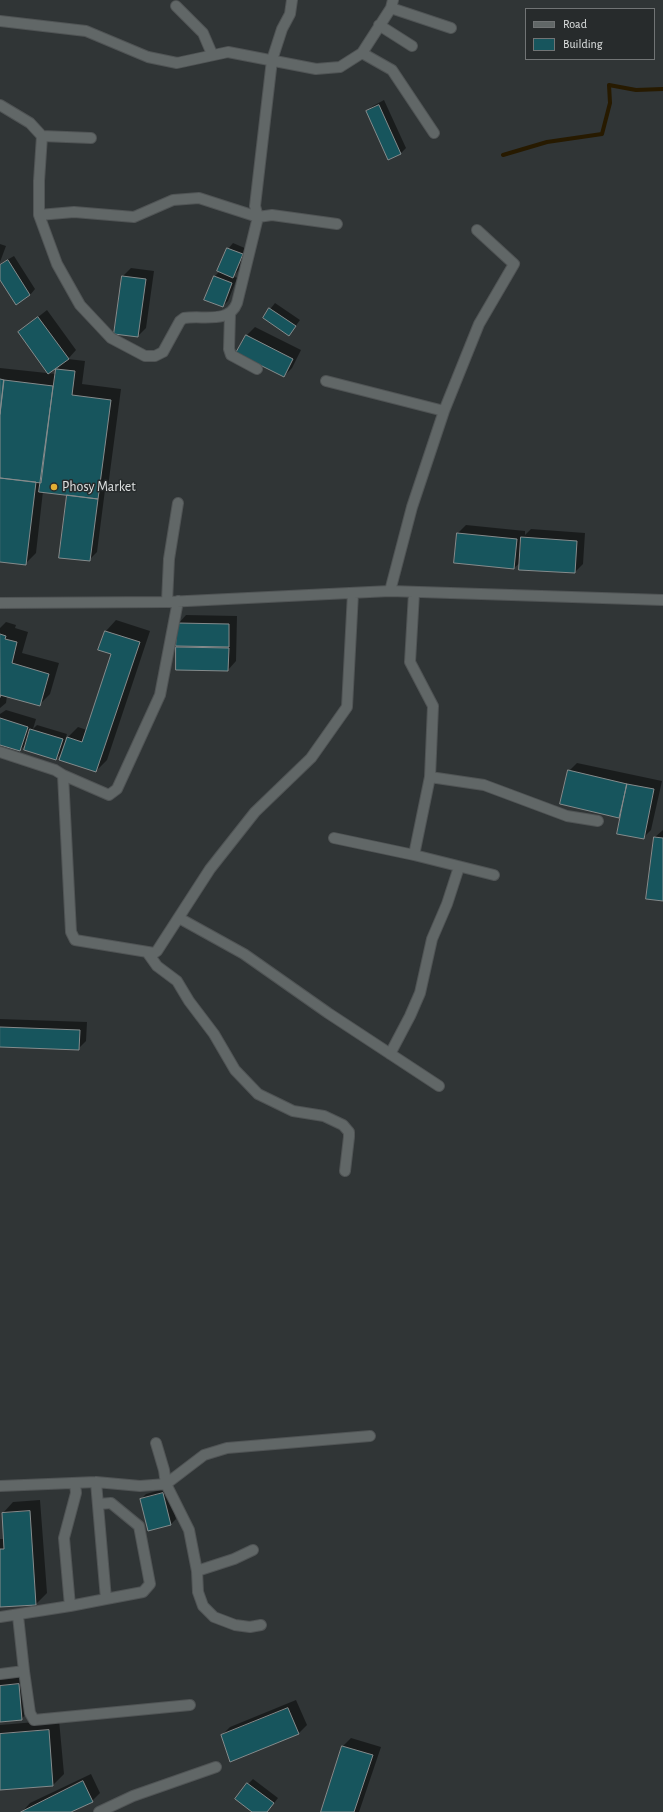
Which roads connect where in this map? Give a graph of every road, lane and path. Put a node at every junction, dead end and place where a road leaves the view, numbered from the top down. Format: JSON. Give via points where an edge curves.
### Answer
{"nodes":[{"id":1,"x":292,"y":0,"type":"edge"},
{"id":2,"x":392,"y":4,"type":"edge"},
{"id":3,"x":176,"y":6,"type":"dead end"},
{"id":4,"x":0,"y":21,"type":"edge"},
{"id":5,"x":379,"y":25,"type":"junction"},
{"id":6,"x":451,"y":28,"type":"dead end"},
{"id":7,"x":412,"y":46,"type":"dead end"},
{"id":8,"x":362,"y":53,"type":"junction"},
{"id":9,"x":212,"y":54,"type":"junction"},
{"id":10,"x":272,"y":60,"type":"junction"},
{"id":11,"x":0,"y":104,"type":"edge"},
{"id":12,"x":434,"y":133,"type":"dead end"},
{"id":13,"x":42,"y":136,"type":"junction"},
{"id":14,"x":91,"y":138,"type":"dead end"},
{"id":15,"x":38,"y":215,"type":"junction"},
{"id":16,"x":258,"y":217,"type":"junction"},
{"id":17,"x":337,"y":224,"type":"dead end"},
{"id":18,"x":477,"y":230,"type":"dead end"},
{"id":19,"x":230,"y":314,"type":"junction"},
{"id":20,"x":257,"y":369,"type":"dead end"},
{"id":21,"x":326,"y":381,"type":"dead end"},
{"id":22,"x":444,"y":411,"type":"junction"},
{"id":23,"x":178,"y":503,"type":"dead end"},
{"id":24,"x":390,"y":591,"type":"junction"},
{"id":25,"x":354,"y":593,"type":"junction"},
{"id":26,"x":414,"y":593,"type":"junction"},
{"id":27,"x":663,"y":600,"type":"edge"},
{"id":28,"x":178,"y":601,"type":"junction"},
{"id":29,"x":167,"y":602,"type":"junction"},
{"id":30,"x":0,"y":603,"type":"edge"},
{"id":31,"x":0,"y":752,"type":"edge"},
{"id":32,"x":64,"y":775,"type":"junction"},
{"id":33,"x":430,"y":777,"type":"junction"},
{"id":34,"x":598,"y":822,"type":"dead end"},
{"id":35,"x":334,"y":838,"type":"dead end"},
{"id":36,"x":414,"y":855,"type":"junction"},
{"id":37,"x":459,"y":867,"type":"junction"},
{"id":38,"x":494,"y":875,"type":"dead end"},
{"id":39,"x":179,"y":918,"type":"junction"},
{"id":40,"x":147,"y":952,"type":"junction"},
{"id":41,"x":390,"y":1054,"type":"junction"},
{"id":42,"x":439,"y":1086,"type":"dead end"},
{"id":43,"x":345,"y":1171,"type":"dead end"},
{"id":44,"x":370,"y":1436,"type":"dead end"},
{"id":45,"x":156,"y":1443,"type":"dead end"},
{"id":46,"x":96,"y":1482,"type":"junction"},
{"id":47,"x":76,"y":1483,"type":"junction"},
{"id":48,"x":166,"y":1484,"type":"junction"},
{"id":49,"x":0,"y":1486,"type":"edge"},
{"id":50,"x":99,"y":1504,"type":"junction"},
{"id":51,"x":253,"y":1550,"type":"dead end"},
{"id":52,"x":197,"y":1571,"type":"junction"},
{"id":53,"x":106,"y":1599,"type":"junction"},
{"id":54,"x":70,"y":1606,"type":"junction"},
{"id":55,"x":18,"y":1616,"type":"junction"},
{"id":56,"x":0,"y":1618,"type":"edge"},
{"id":57,"x":261,"y":1625,"type":"dead end"},
{"id":58,"x":24,"y":1671,"type":"junction"},
{"id":59,"x":0,"y":1674,"type":"edge"},
{"id":60,"x":190,"y":1705,"type":"dead end"},
{"id":61,"x":216,"y":1767,"type":"dead end"},
{"id":62,"x":99,"y":1812,"type":"edge"}],
"edges":[{"from":1,"to":10,"type":"street","via":[[290,14]]},
{"from":2,"to":5,"type":"street"},
{"from":2,"to":6,"type":"street"},
{"from":3,"to":9,"type":"street","via":[[203,33]]},
{"from":4,"to":9,"type":"street","via":[[86,31],[148,57],[177,63]]},
{"from":5,"to":7,"type":"street"},
{"from":5,"to":8,"type":"street"},
{"from":8,"to":10,"type":"street","via":[[340,67],[316,69]]},
{"from":8,"to":12,"type":"street","via":[[392,70]]},
{"from":9,"to":10,"type":"street","via":[[228,52]]},
{"from":10,"to":16,"type":"street","via":[[255,206]]},
{"from":11,"to":13,"type":"street","via":[[30,122]]},
{"from":13,"to":14,"type":"street"},
{"from":13,"to":15,"type":"street"},
{"from":15,"to":16,"type":"street","via":[[74,212],[134,217],[173,200],[199,198]]},
{"from":15,"to":19,"type":"street","via":[[57,264],[80,305],[111,338],[145,356],[155,356],[163,352],[184,318]]},
{"from":16,"to":17,"type":"street","via":[[272,215]]},
{"from":16,"to":19,"type":"street","via":[[237,303]]},
{"from":18,"to":22,"type":"street","via":[[514,264],[479,324]]},
{"from":19,"to":20,"type":"street","via":[[231,355]]},
{"from":21,"to":22,"type":"street"},
{"from":22,"to":24,"type":"street","via":[[412,507]]},
{"from":23,"to":29,"type":"street","via":[[169,559]]},
{"from":24,"to":25,"type":"street"},
{"from":24,"to":26,"type":"street"},
{"from":25,"to":28,"type":"street"},
{"from":25,"to":39,"type":"street","via":[[347,707],[311,758],[255,812],[210,869]]},
{"from":26,"to":27,"type":"street"},
{"from":26,"to":33,"type":"street","via":[[410,662],[433,706]]},
{"from":28,"to":29,"type":"street"},
{"from":28,"to":32,"type":"street","via":[[160,695],[117,789],[109,795]]},
{"from":29,"to":30,"type":"street"},
{"from":31,"to":32,"type":"street"},
{"from":32,"to":40,"type":"street","via":[[71,932],[76,940],[82,942]]},
{"from":33,"to":34,"type":"street","via":[[484,785],[566,816]]},
{"from":33,"to":36,"type":"street"},
{"from":35,"to":36,"type":"street"},
{"from":36,"to":37,"type":"street"},
{"from":37,"to":38,"type":"street"},
{"from":37,"to":41,"type":"street","via":[[432,939],[420,993]]},
{"from":39,"to":40,"type":"street","via":[[157,952]]},
{"from":39,"to":41,"type":"street","via":[[244,954]]},
{"from":40,"to":43,"type":"street","via":[[157,966],[177,981],[214,1034],[235,1070],[258,1094],[294,1111],[324,1116],[343,1125],[349,1132]]},
{"from":41,"to":42,"type":"street"},
{"from":44,"to":48,"type":"street","via":[[228,1448],[204,1455]]},
{"from":45,"to":48,"type":"street"},
{"from":46,"to":47,"type":"street"},
{"from":46,"to":48,"type":"street","via":[[140,1486]]},
{"from":46,"to":50,"type":"street"},
{"from":47,"to":49,"type":"street"},
{"from":47,"to":54,"type":"street","via":[[76,1493],[64,1538]]},
{"from":48,"to":52,"type":"street","via":[[189,1530]]},
{"from":50,"to":53,"type":"street"},
{"from":50,"to":53,"type":"street","via":[[111,1503],[139,1526],[150,1584],[143,1592]]},
{"from":51,"to":52,"type":"street"},
{"from":52,"to":57,"type":"street","via":[[198,1592],[203,1606],[214,1617],[235,1625]]},
{"from":53,"to":54,"type":"street"},
{"from":54,"to":55,"type":"street"},
{"from":55,"to":56,"type":"street"},
{"from":55,"to":58,"type":"street"},
{"from":58,"to":59,"type":"street"},
{"from":58,"to":60,"type":"street","via":[[30,1713],[34,1720]]},
{"from":61,"to":62,"type":"street","via":[[133,1796]]}]}
